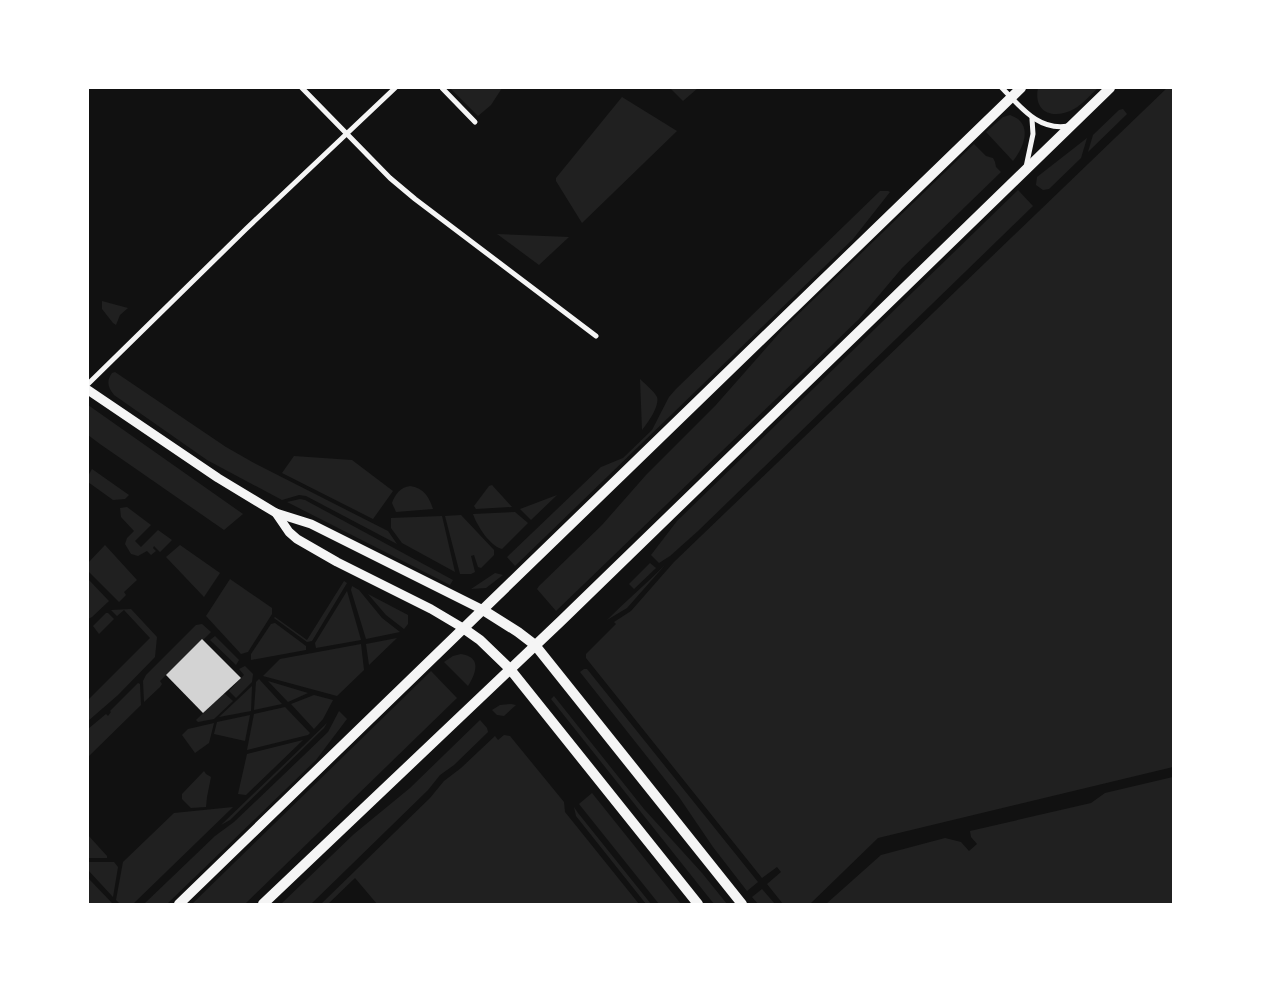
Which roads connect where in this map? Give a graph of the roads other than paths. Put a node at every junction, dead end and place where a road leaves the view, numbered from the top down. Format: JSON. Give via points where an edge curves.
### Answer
{"nodes":[{"id":1,"x":302,"y":88,"type":"edge"},
{"id":2,"x":395,"y":88,"type":"edge"},
{"id":3,"x":442,"y":88,"type":"edge"},
{"id":4,"x":1002,"y":88,"type":"edge"},
{"id":5,"x":1021,"y":88,"type":"edge"},
{"id":6,"x":1110,"y":88,"type":"edge"},
{"id":7,"x":1011,"y":97,"type":"junction"},
{"id":8,"x":1032,"y":119,"type":"junction"},
{"id":9,"x":475,"y":122,"type":"dead end"},
{"id":10,"x":1071,"y":126,"type":"junction"},
{"id":11,"x":347,"y":132,"type":"junction"},
{"id":12,"x":1025,"y":170,"type":"junction"},
{"id":13,"x":596,"y":336,"type":"dead end"},
{"id":14,"x":88,"y":384,"type":"edge"},
{"id":15,"x":88,"y":390,"type":"edge"},
{"id":16,"x":276,"y":513,"type":"junction"},
{"id":17,"x":483,"y":610,"type":"junction"},
{"id":18,"x":464,"y":628,"type":"junction"},
{"id":19,"x":535,"y":645,"type":"junction"},
{"id":20,"x":510,"y":669,"type":"junction"},
{"id":21,"x":179,"y":904,"type":"edge"},
{"id":22,"x":263,"y":904,"type":"edge"},
{"id":23,"x":698,"y":904,"type":"edge"},
{"id":24,"x":742,"y":904,"type":"edge"}],
"edges":[{"from":1,"to":11,"type":"street"},
{"from":2,"to":11,"type":"street"},
{"from":3,"to":9,"type":"street"},
{"from":4,"to":7,"type":"street"},
{"from":5,"to":7,"type":"main road"},
{"from":6,"to":10,"type":"main road"},
{"from":7,"to":8,"type":"street"},
{"from":7,"to":17,"type":"main road"},
{"from":8,"to":10,"type":"street","via":[[1050,126]]},
{"from":8,"to":12,"type":"street"},
{"from":10,"to":12,"type":"main road"},
{"from":11,"to":13,"type":"street","via":[[390,178],[415,199]]},
{"from":11,"to":14,"type":"street"},
{"from":12,"to":19,"type":"main road"},
{"from":15,"to":16,"type":"street"},
{"from":16,"to":17,"type":"street","via":[[311,524]]},
{"from":16,"to":18,"type":"street","via":[[288,532],[297,539]]},
{"from":17,"to":18,"type":"main road"},
{"from":17,"to":19,"type":"main road"},
{"from":18,"to":20,"type":"main road"},
{"from":18,"to":21,"type":"main road"},
{"from":19,"to":20,"type":"main road"},
{"from":19,"to":24,"type":"main road"},
{"from":20,"to":22,"type":"main road"},
{"from":20,"to":23,"type":"main road"}]}
